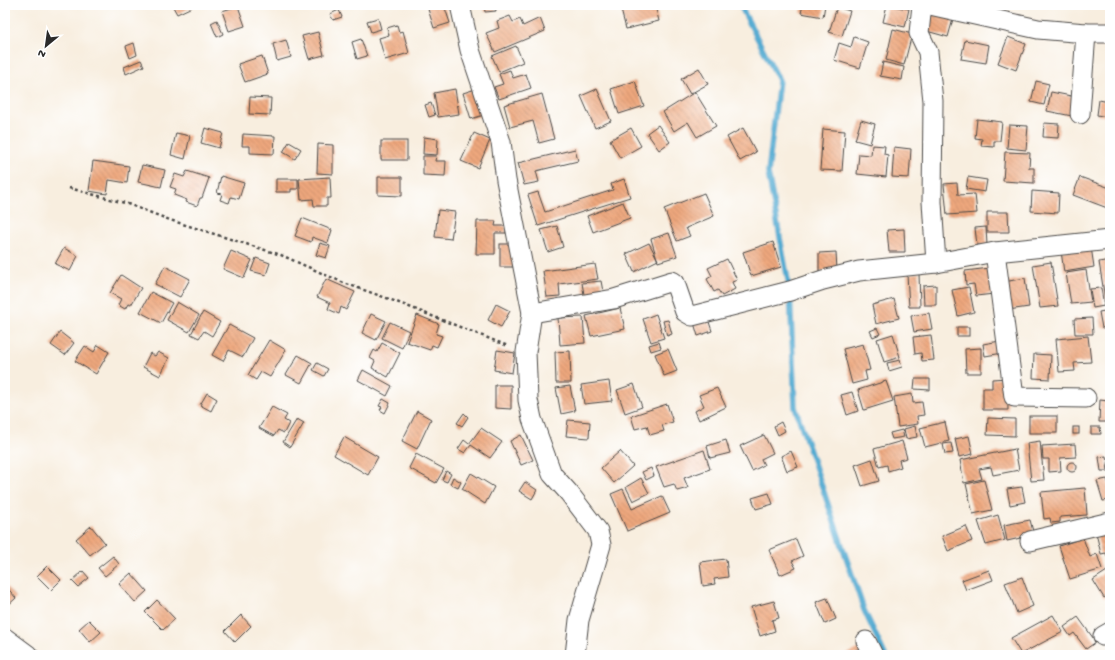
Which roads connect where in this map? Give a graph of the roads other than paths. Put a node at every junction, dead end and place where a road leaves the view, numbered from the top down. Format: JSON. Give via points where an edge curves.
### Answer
{"nodes":[{"id":1,"x":460,"y":5,"type":"edge"},
{"id":2,"x":922,"y":5,"type":"edge"},
{"id":3,"x":930,"y":5,"type":"edge"},
{"id":4,"x":1086,"y":33,"type":"junction"},
{"id":5,"x":1110,"y":33,"type":"edge"},
{"id":6,"x":1080,"y":114,"type":"dead end"},
{"id":7,"x":1110,"y":240,"type":"edge"},
{"id":8,"x":995,"y":252,"type":"junction"},
{"id":9,"x":936,"y":263,"type":"junction"},
{"id":10,"x":532,"y":313,"type":"junction"},
{"id":11,"x":1086,"y":398,"type":"dead end"},
{"id":12,"x":1110,"y":522,"type":"edge"},
{"id":13,"x":1030,"y":540,"type":"dead end"},
{"id":14,"x":5,"y":638,"type":"edge"},
{"id":15,"x":28,"y":655,"type":"edge"},
{"id":16,"x":575,"y":655,"type":"edge"}],
"edges":[{"from":1,"to":10,"type":"street","via":[[470,50],[501,142]]},
{"from":2,"to":9,"type":"street","via":[[918,33],[928,52],[933,101],[931,157]]},
{"from":3,"to":4,"type":"street","via":[[1038,29]]},
{"from":4,"to":5,"type":"street"},
{"from":4,"to":6,"type":"street"},
{"from":7,"to":8,"type":"street"},
{"from":8,"to":9,"type":"street"},
{"from":8,"to":11,"type":"street","via":[[1014,397]]},
{"from":9,"to":10,"type":"street","via":[[852,273],[692,316],[686,312],[672,281],[614,299]]},
{"from":10,"to":16,"type":"street","via":[[526,352],[528,400],[532,419],[552,474],[598,530],[602,545],[579,620]]},
{"from":12,"to":13,"type":"street"},
{"from":14,"to":15,"type":"street"}]}
